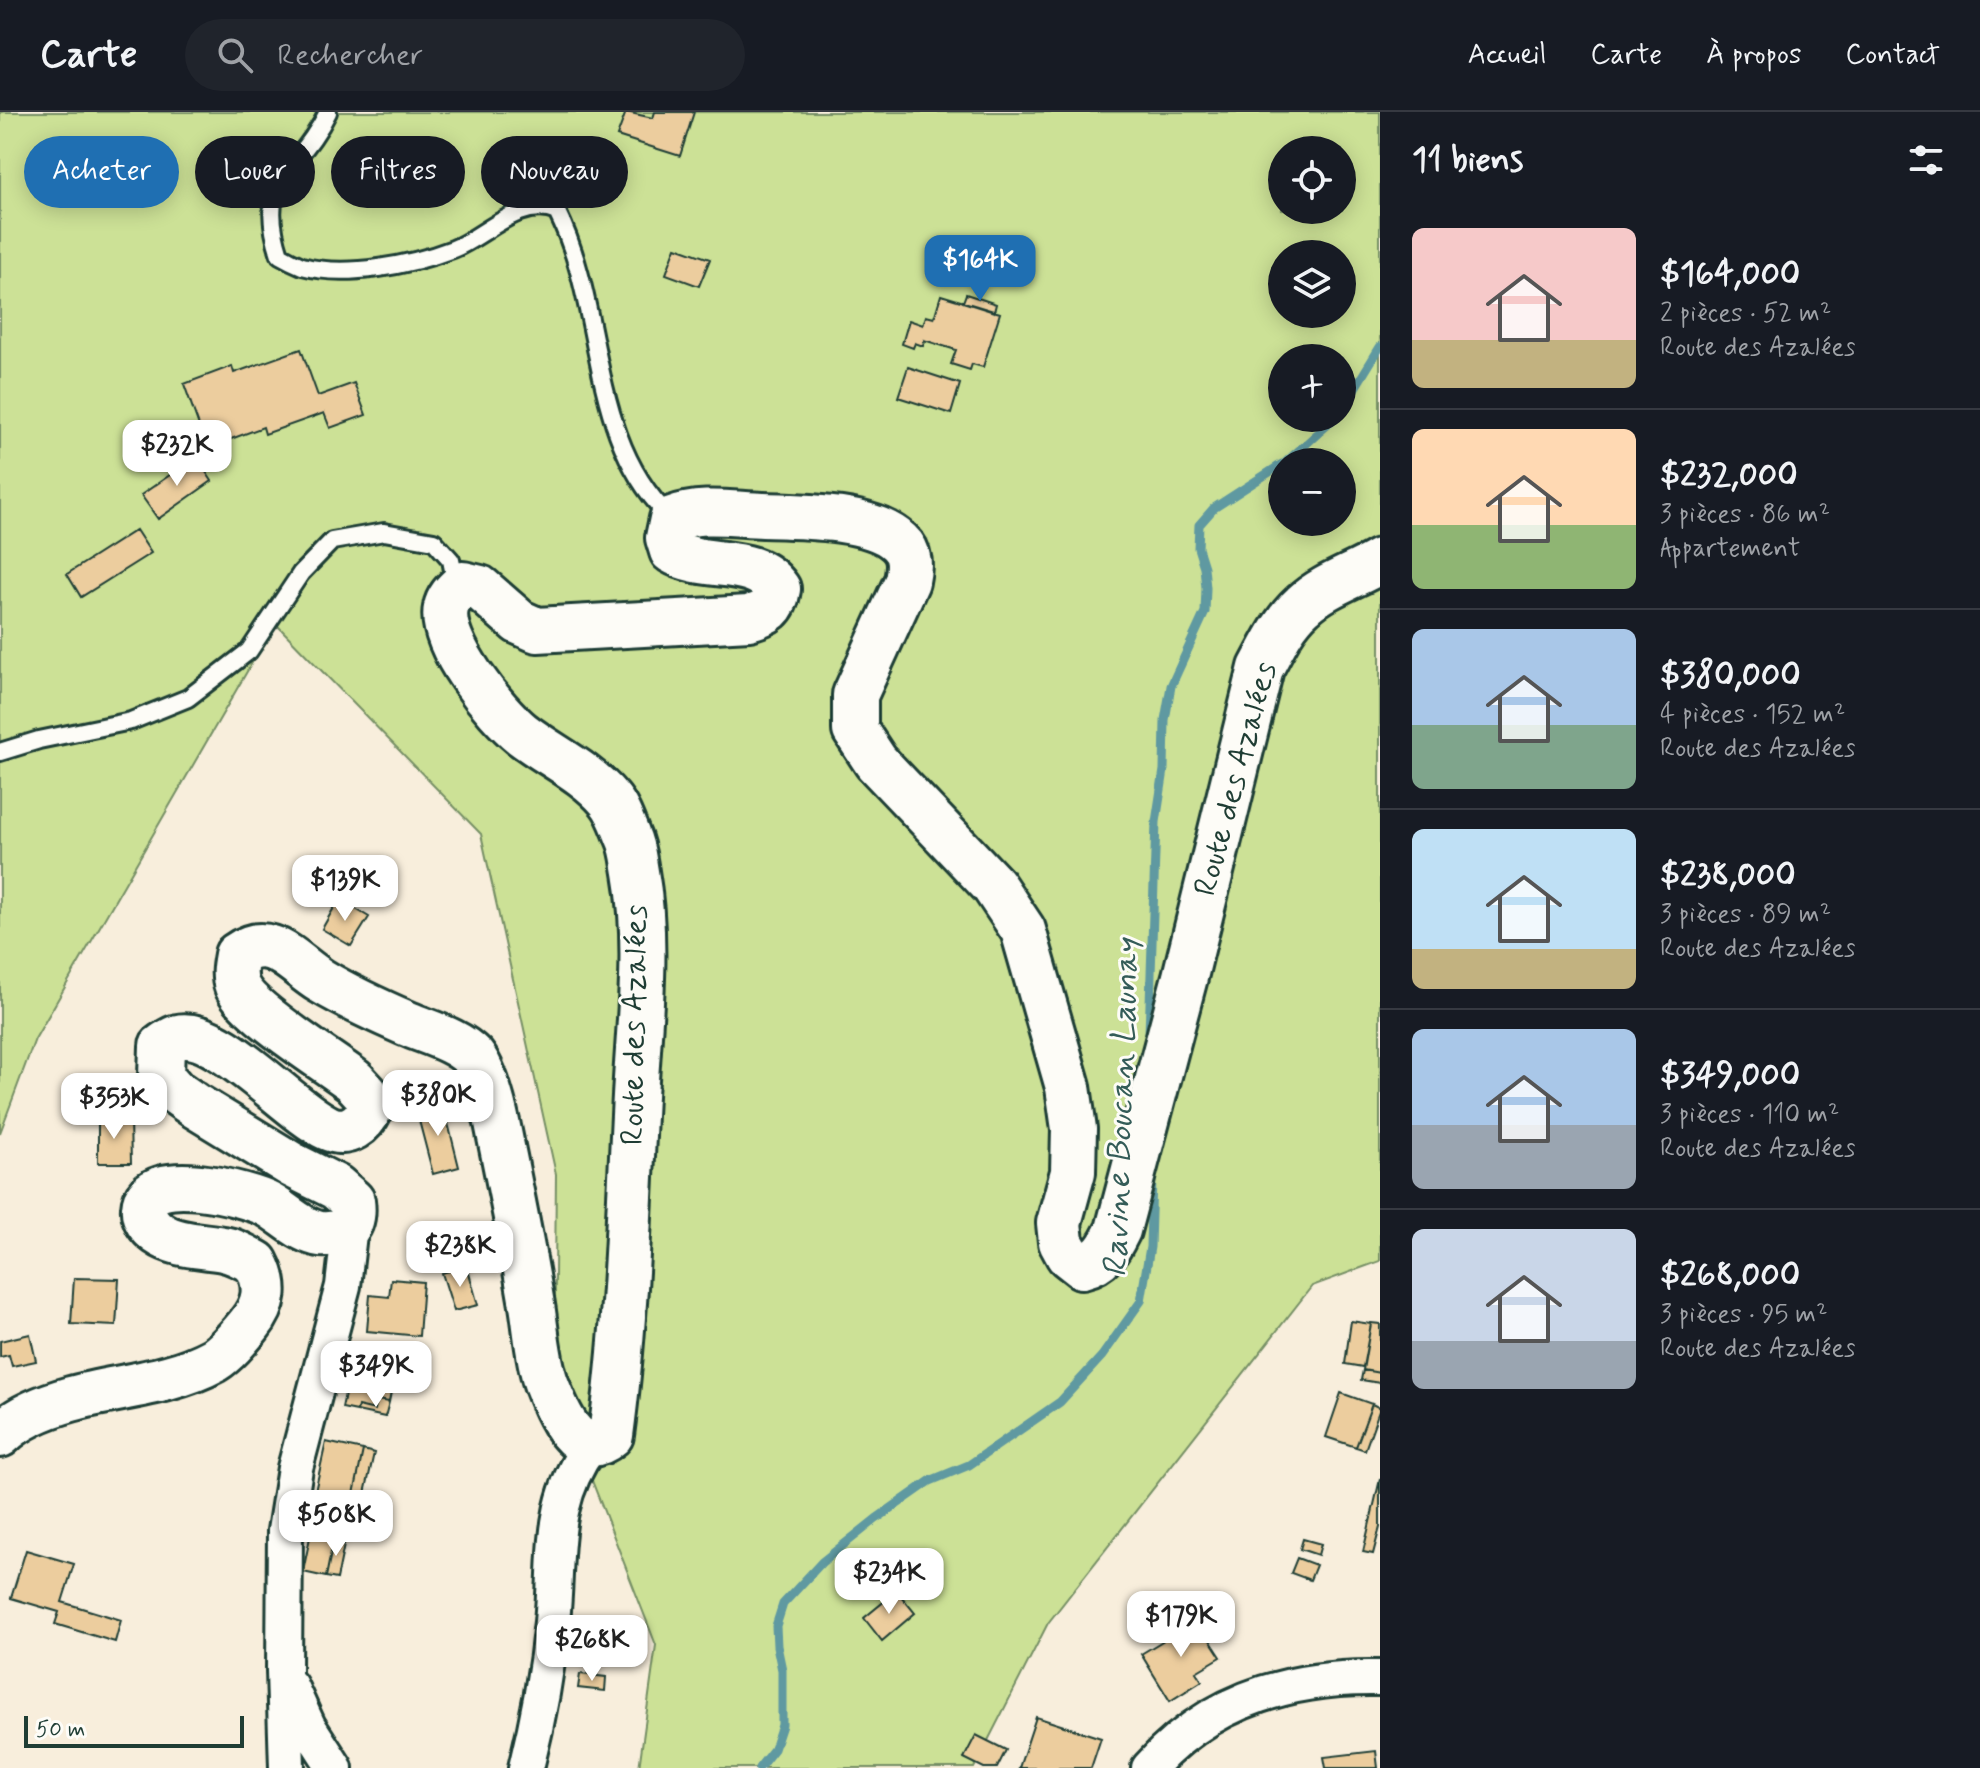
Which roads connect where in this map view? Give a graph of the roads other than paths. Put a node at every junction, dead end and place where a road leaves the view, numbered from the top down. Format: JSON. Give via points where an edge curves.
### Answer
{"nodes":[{"id":1,"x":328,"y":112,"type":"edge"},
{"id":2,"x":672,"y":519,"type":"junction"},
{"id":3,"x":1380,"y":561,"type":"edge"},
{"id":4,"x":457,"y":590,"type":"junction"},
{"id":5,"x":0,"y":752,"type":"edge"},
{"id":6,"x":350,"y":1225,"type":"junction"},
{"id":7,"x":0,"y":1435,"type":"edge"},
{"id":8,"x":591,"y":1445,"type":"junction"},
{"id":9,"x":284,"y":1671,"type":"junction"},
{"id":10,"x":1380,"y":1678,"type":"edge"},
{"id":11,"x":287,"y":1768,"type":"edge"},
{"id":12,"x":335,"y":1768,"type":"edge"},
{"id":13,"x":526,"y":1768,"type":"edge"},
{"id":14,"x":1149,"y":1768,"type":"edge"}],
"edges":[{"from":1,"to":2,"type":"lane","via":[[276,191],[270,211],[280,255],[303,266],[333,270],[394,266],[456,248],[523,210],[544,206],[557,212],[574,249],[621,445],[646,491]]},
{"from":2,"to":3,"type":"main road","name":"Route des Azalées","via":[[699,512],[817,516],[865,525],[900,542],[911,563],[907,581],[855,695],[855,730],[876,762],[993,885],[1023,930],[1068,1087],[1073,1172],[1059,1223],[1061,1242],[1082,1266],[1096,1263],[1118,1230],[1261,668],[1280,631],[1303,604]]},
{"from":2,"to":4,"type":"main road","via":[[672,551],[685,559],[768,575],[778,589],[770,611],[749,618],[537,630],[519,622],[480,588],[463,584]]},
{"from":4,"to":5,"type":"lane","via":[[451,560],[434,541],[384,532],[332,541],[301,573],[249,651],[188,698],[131,721]]},
{"from":4,"to":8,"type":"main road","name":"Route des Azalées","via":[[445,610],[465,667],[521,733],[586,777],[611,801],[630,841],[638,881],[639,1028],[614,1413],[611,1435]]},
{"from":6,"to":7,"type":"main road","via":[[339,1233],[317,1233],[268,1204],[180,1184],[162,1186],[143,1205],[145,1218],[160,1235],[223,1249],[256,1263],[265,1279],[254,1319],[216,1359],[174,1376],[70,1399],[37,1411]]},
{"from":6,"to":8,"type":"main road","via":[[352,1201],[336,1187],[194,1105],[161,1076],[162,1046],[190,1036],[228,1054],[330,1129],[351,1129],[364,1122],[371,1107],[354,1081],[238,989],[233,973],[237,955],[248,947],[276,949],[354,1000],[444,1038],[473,1057],[497,1122],[545,1379],[571,1432]]},
{"from":6,"to":9,"type":"street","via":[[343,1286],[295,1468],[285,1531]]},
{"from":8,"to":13,"type":"street","via":[[564,1493],[546,1672]]},
{"from":9,"to":11,"type":"street"},
{"from":9,"to":12,"type":"street","via":[[308,1726]]},
{"from":10,"to":14,"type":"street","via":[[1290,1685],[1217,1711],[1169,1745]]}]}
